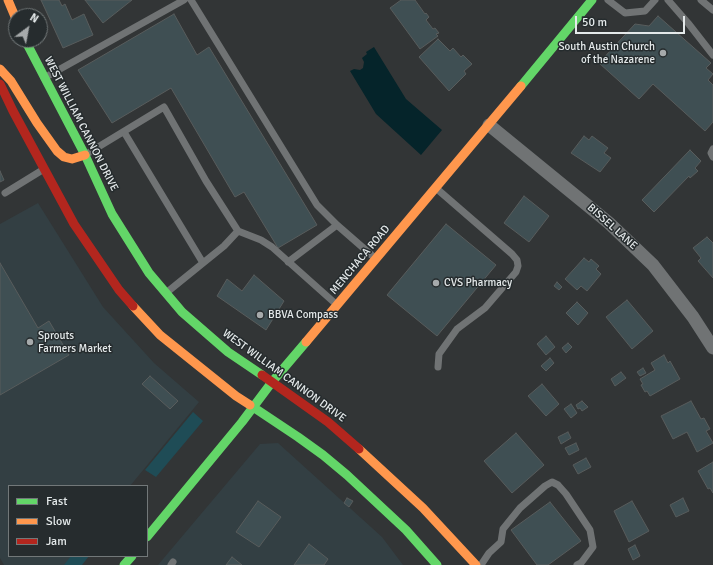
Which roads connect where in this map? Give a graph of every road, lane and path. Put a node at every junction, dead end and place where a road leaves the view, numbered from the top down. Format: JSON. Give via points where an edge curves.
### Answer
{"nodes":[{"id":1,"x":184,"y":0,"type":"edge"},
{"id":2,"x":191,"y":0,"type":"edge"},
{"id":3,"x":592,"y":0,"type":"edge"},
{"id":4,"x":608,"y":0,"type":"edge"},
{"id":5,"x":655,"y":0,"type":"edge"},
{"id":6,"x":668,"y":0,"type":"edge"},
{"id":7,"x":701,"y":0,"type":"edge"},
{"id":8,"x":713,"y":10,"type":"edge"},
{"id":9,"x":29,"y":48,"type":"edge"},
{"id":10,"x":713,"y":55,"type":"edge"},
{"id":11,"x":0,"y":69,"type":"edge"},
{"id":12,"x":44,"y":78,"type":"junction"},
{"id":13,"x":13,"y":85,"type":"junction"},
{"id":14,"x":1,"y":89,"type":"edge"},
{"id":15,"x":489,"y":125,"type":"junction"},
{"id":16,"x":124,"y":132,"type":"junction"},
{"id":17,"x":713,"y":149,"type":"edge"},
{"id":18,"x":85,"y":155,"type":"junction"},
{"id":19,"x":713,"y":157,"type":"edge"},
{"id":20,"x":45,"y":169,"type":"junction"},
{"id":21,"x":436,"y":188,"type":"junction"},
{"id":22,"x":5,"y":193,"type":"dead end"},
{"id":23,"x":337,"y":225,"type":"junction"},
{"id":24,"x":238,"y":231,"type":"junction"},
{"id":25,"x":376,"y":260,"type":"junction"},
{"id":26,"x":288,"y":262,"type":"junction"},
{"id":27,"x":203,"y":263,"type":"junction"},
{"id":28,"x":166,"y":293,"type":"junction"},
{"id":29,"x":337,"y":306,"type":"junction"},
{"id":30,"x":713,"y":348,"type":"edge"},
{"id":31,"x":438,"y":367,"type":"dead end"},
{"id":32,"x":272,"y":382,"type":"junction"},
{"id":33,"x":252,"y":408,"type":"junction"},
{"id":34,"x":148,"y":536,"type":"edge"},
{"id":35,"x":131,"y":557,"type":"edge"},
{"id":36,"x":124,"y":565,"type":"edge"},
{"id":37,"x":438,"y":565,"type":"edge"},
{"id":38,"x":476,"y":565,"type":"edge"},
{"id":39,"x":481,"y":565,"type":"edge"},
{"id":40,"x":577,"y":565,"type":"edge"}],
"edges":[{"from":1,"to":12,"type":"lane"},
{"from":2,"to":23,"type":"lane","via":[[317,205]]},
{"from":3,"to":15,"type":"main road","name":"MENCHACA ROAD"},
{"from":4,"to":5,"type":"lane","via":[[625,13],[644,11]]},
{"from":6,"to":10,"type":"lane"},
{"from":7,"to":8,"type":"lane"},
{"from":9,"to":12,"type":"main road","name":"WEST WILLIAM CANNON DRIVE"},
{"from":11,"to":13,"type":"main road"},
{"from":12,"to":18,"type":"main road","name":"WEST WILLIAM CANNON DRIVE"},
{"from":13,"to":14,"type":"lane"},
{"from":13,"to":18,"type":"main road","via":[[37,123],[64,157],[72,159]]},
{"from":14,"to":20,"type":"main road"},
{"from":15,"to":21,"type":"main road","name":"MENCHACA ROAD"},
{"from":15,"to":30,"type":"street","name":"BISSEL LANE","via":[[609,222],[653,265],[694,317]]},
{"from":16,"to":18,"type":"lane"},
{"from":16,"to":24,"type":"lane","via":[[164,106],[206,181]]},
{"from":16,"to":27,"type":"lane"},
{"from":17,"to":19,"type":"lane"},
{"from":18,"to":28,"type":"main road","name":"WEST WILLIAM CANNON DRIVE","via":[[112,214],[149,272]]},
{"from":20,"to":22,"type":"lane"},
{"from":20,"to":33,"type":"main road","via":[[74,224],[119,290],[160,335]]},
{"from":21,"to":25,"type":"main road","name":"MENCHACA ROAD"},
{"from":21,"to":31,"type":"lane","via":[[512,254],[518,266],[516,272],[484,308],[457,328],[439,354]]},
{"from":23,"to":25,"type":"lane"},
{"from":23,"to":26,"type":"lane"},
{"from":24,"to":26,"type":"lane","via":[[262,240]]},
{"from":24,"to":27,"type":"lane"},
{"from":25,"to":29,"type":"main road","name":"MENCHACA ROAD"},
{"from":26,"to":29,"type":"lane"},
{"from":27,"to":28,"type":"lane"},
{"from":28,"to":32,"type":"main road","name":"WEST WILLIAM CANNON DRIVE","via":[[182,312],[228,352]]},
{"from":29,"to":32,"type":"main road","name":"MENCHACA ROAD"},
{"from":32,"to":33,"type":"main road","name":"MENCHACA ROAD"},
{"from":32,"to":38,"type":"main road","name":"WEST WILLIAM CANNON DRIVE","via":[[328,422],[368,456],[423,508]]},
{"from":33,"to":34,"type":"main road","name":"MENCHACA ROAD"},
{"from":33,"to":37,"type":"main road","via":[[304,442],[347,475],[406,530]]},
{"from":35,"to":36,"type":"main road"},
{"from":39,"to":40,"type":"lane","via":[[488,552],[501,542],[503,529],[516,513],[552,482],[566,494],[590,530],[593,547]]}]}
